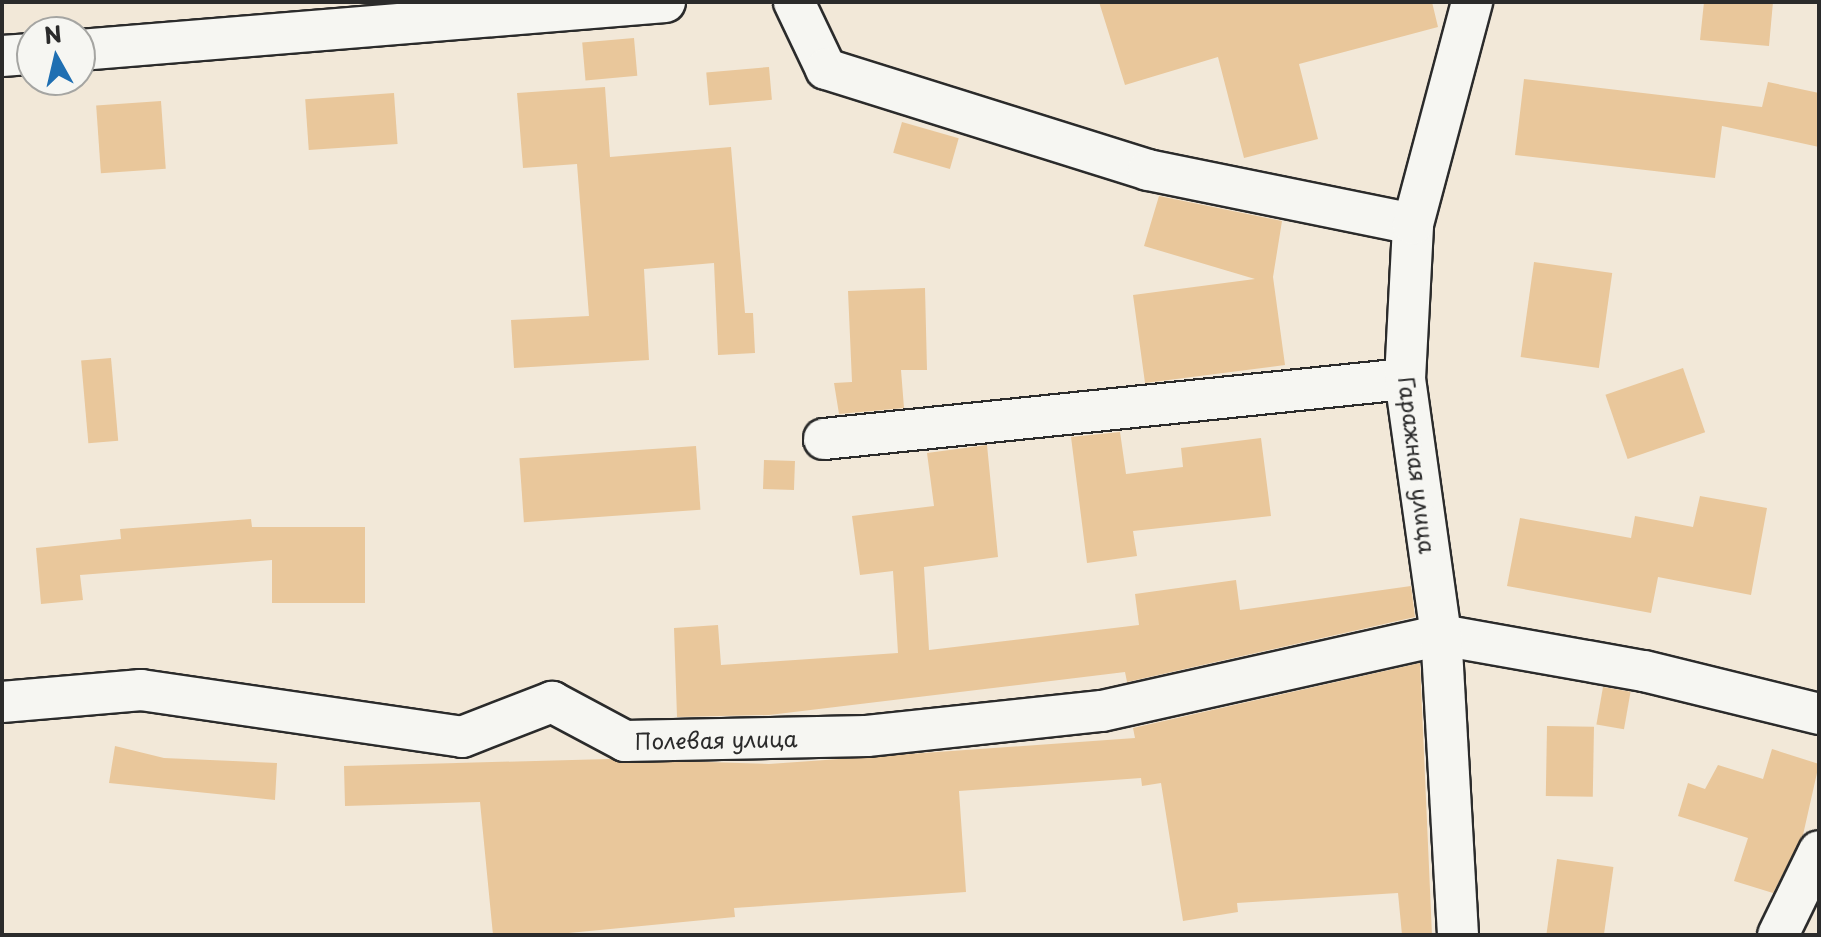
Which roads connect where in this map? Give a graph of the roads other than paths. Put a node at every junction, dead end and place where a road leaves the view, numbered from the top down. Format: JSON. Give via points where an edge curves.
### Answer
{"nodes":[{"id":1,"x":665,"y":2,"type":"edge"},
{"id":2,"x":794,"y":2,"type":"edge"},
{"id":3,"x":1472,"y":2,"type":"edge"},
{"id":4,"x":96,"y":49,"type":"edge"},
{"id":5,"x":1413,"y":224,"type":"junction"},
{"id":6,"x":1405,"y":379,"type":"junction"},
{"id":7,"x":824,"y":439,"type":"dead end"},
{"id":8,"x":1441,"y":635,"type":"junction"},
{"id":9,"x":2,"y":702,"type":"edge"},
{"id":10,"x":1819,"y":714,"type":"edge"},
{"id":11,"x":1819,"y":851,"type":"edge"},
{"id":12,"x":1458,"y":935,"type":"edge"},
{"id":13,"x":1778,"y":935,"type":"edge"}],
"edges":[{"from":1,"to":4,"type":"street"},
{"from":2,"to":5,"type":"street","via":[[826,69],[1148,170]]},
{"from":3,"to":5,"type":"street","name":"Гаражная улица"},
{"from":5,"to":6,"type":"street","name":"Гаражная улица"},
{"from":6,"to":7,"type":"street"},
{"from":6,"to":8,"type":"street","name":"Гаражная улица"},
{"from":8,"to":9,"type":"street","name":"Полевая улица","via":[[1102,711],[867,736],[625,741],[552,702],[462,737],[141,690]]},
{"from":8,"to":10,"type":"street","via":[[1644,671]]},
{"from":8,"to":12,"type":"street","name":"Гаражная улица"},
{"from":11,"to":13,"type":"street"}]}
